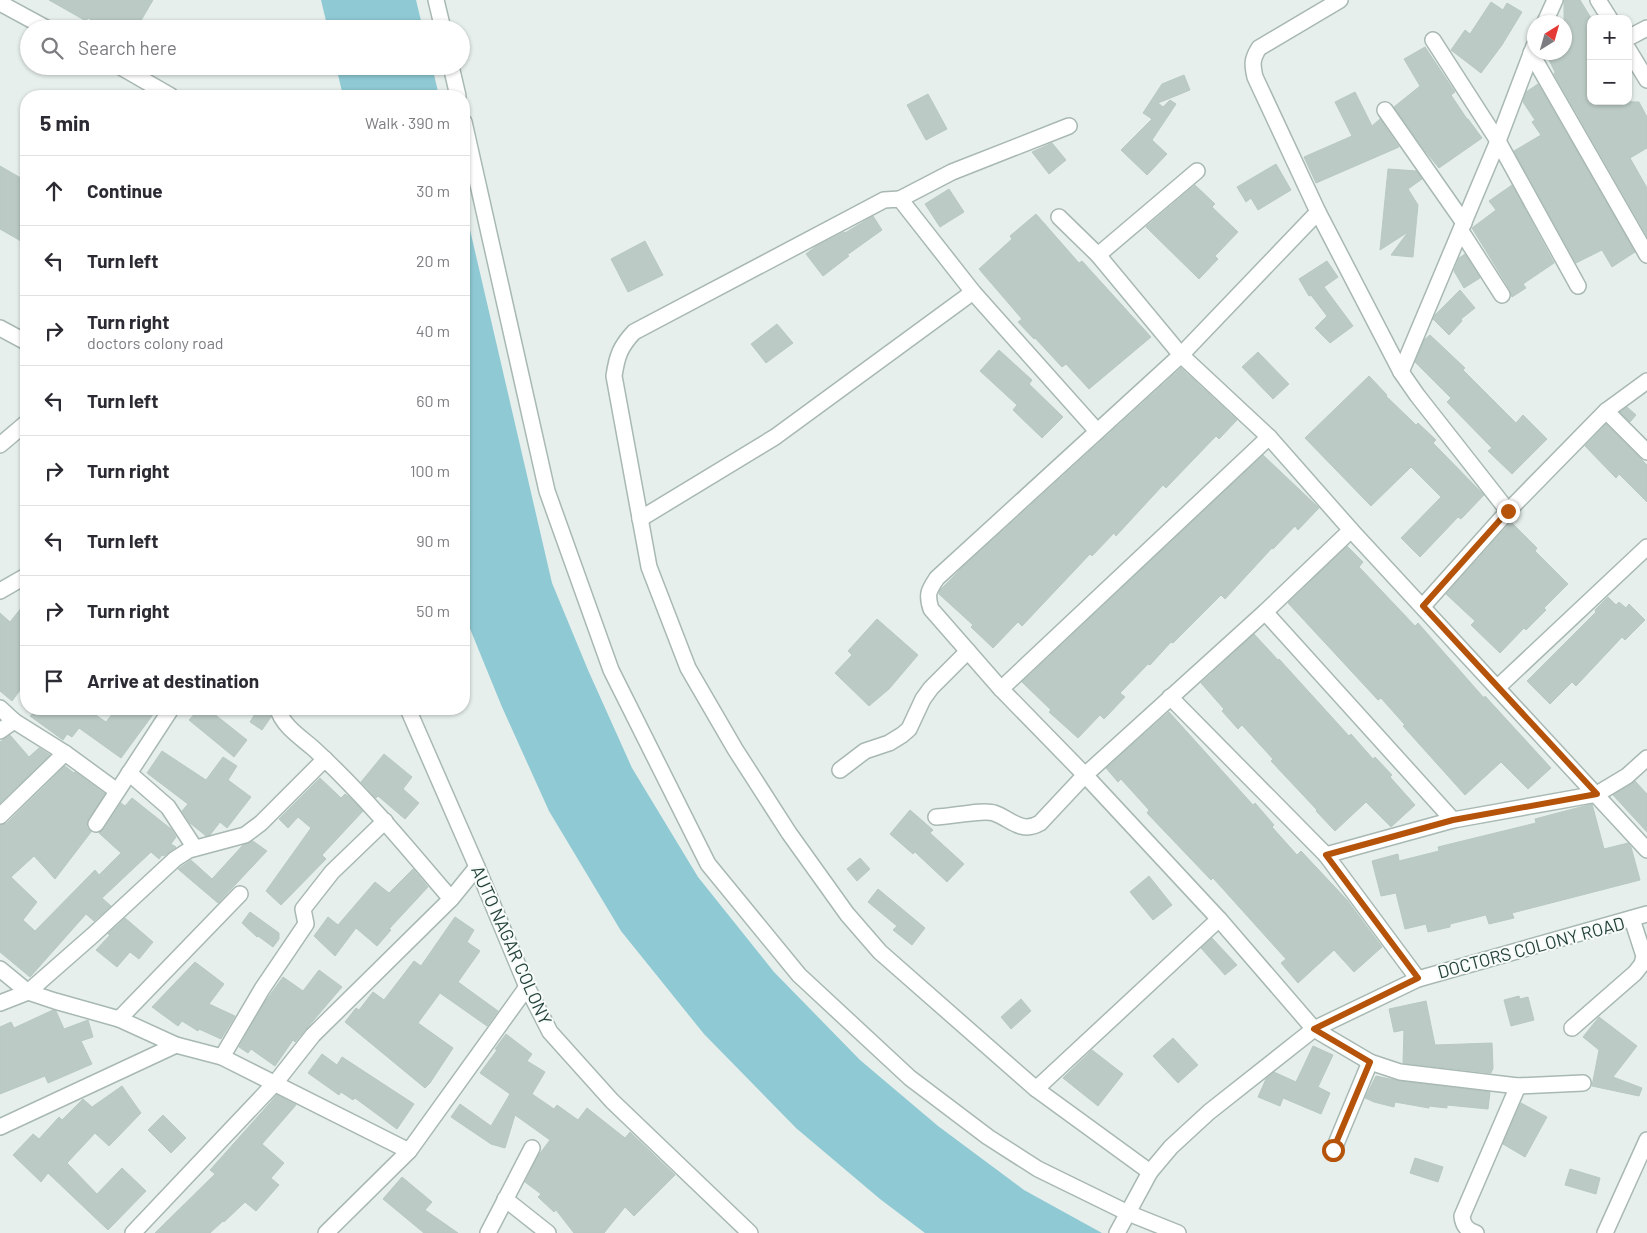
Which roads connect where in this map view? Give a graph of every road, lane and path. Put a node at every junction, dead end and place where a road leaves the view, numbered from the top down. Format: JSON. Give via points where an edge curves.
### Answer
{"nodes":[{"id":1,"x":436,"y":0,"type":"edge"},
{"id":2,"x":1340,"y":0,"type":"edge"},
{"id":3,"x":1555,"y":0,"type":"edge"},
{"id":4,"x":1598,"y":0,"type":"edge"},
{"id":5,"x":0,"y":3,"type":"edge"},
{"id":6,"x":1548,"y":15,"type":"edge"},
{"id":7,"x":1607,"y":15,"type":"edge"},
{"id":8,"x":31,"y":20,"type":"edge"},
{"id":9,"x":441,"y":20,"type":"edge"},
{"id":10,"x":1647,"y":28,"type":"edge"},
{"id":11,"x":1632,"y":36,"type":"edge"},
{"id":12,"x":1433,"y":40,"type":"dead end"},
{"id":13,"x":1632,"y":56,"type":"edge"},
{"id":14,"x":1529,"y":60,"type":"edge"},
{"id":15,"x":1539,"y":60,"type":"edge"},
{"id":16,"x":135,"y":75,"type":"edge"},
{"id":17,"x":453,"y":75,"type":"edge"},
{"id":18,"x":1647,"y":80,"type":"edge"},
{"id":19,"x":161,"y":90,"type":"edge"},
{"id":20,"x":457,"y":90,"type":"edge"},
{"id":21,"x":1385,"y":110,"type":"dead end"},
{"id":22,"x":1069,"y":126,"type":"dead end"},
{"id":23,"x":1498,"y":141,"type":"junction"},
{"id":24,"x":470,"y":149,"type":"edge"},
{"id":25,"x":1197,"y":171,"type":"dead end"},
{"id":26,"x":900,"y":199,"type":"junction"},
{"id":27,"x":1318,"y":212,"type":"junction"},
{"id":28,"x":1059,"y":218,"type":"dead end"},
{"id":29,"x":1463,"y":227,"type":"junction"},
{"id":30,"x":1647,"y":254,"type":"edge"},
{"id":31,"x":1098,"y":255,"type":"junction"},
{"id":32,"x":1578,"y":286,"type":"dead end"},
{"id":33,"x":973,"y":292,"type":"junction"},
{"id":34,"x":1502,"y":295,"type":"dead end"},
{"id":35,"x":0,"y":328,"type":"edge"},
{"id":36,"x":20,"y":339,"type":"edge"},
{"id":37,"x":1181,"y":355,"type":"junction"},
{"id":38,"x":1401,"y":372,"type":"junction"},
{"id":39,"x":1647,"y":381,"type":"edge"},
{"id":40,"x":1606,"y":411,"type":"junction"},
{"id":41,"x":20,"y":428,"type":"edge"},
{"id":42,"x":1097,"y":431,"type":"junction"},
{"id":43,"x":1269,"y":437,"type":"junction"},
{"id":44,"x":0,"y":446,"type":"edge"},
{"id":45,"x":1647,"y":452,"type":"edge"},
{"id":46,"x":1508,"y":511,"type":"junction"},
{"id":47,"x":640,"y":519,"type":"junction"},
{"id":48,"x":1351,"y":530,"type":"junction"},
{"id":49,"x":1647,"y":547,"type":"edge"},
{"id":50,"x":20,"y":582,"type":"edge"},
{"id":51,"x":0,"y":592,"type":"edge"},
{"id":52,"x":1423,"y":606,"type":"junction"},
{"id":53,"x":1265,"y":612,"type":"junction"},
{"id":54,"x":968,"y":651,"type":"junction"},
{"id":55,"x":1498,"y":688,"type":"junction"},
{"id":56,"x":1001,"y":689,"type":"junction"},
{"id":57,"x":1170,"y":697,"type":"junction"},
{"id":58,"x":0,"y":708,"type":"edge"},
{"id":59,"x":167,"y":715,"type":"edge"},
{"id":60,"x":280,"y":715,"type":"edge"},
{"id":61,"x":411,"y":715,"type":"edge"},
{"id":62,"x":14,"y":721,"type":"junction"},
{"id":63,"x":0,"y":731,"type":"edge"},
{"id":64,"x":65,"y":752,"type":"junction"},
{"id":65,"x":1647,"y":758,"type":"edge"},
{"id":66,"x":324,"y":759,"type":"junction"},
{"id":67,"x":840,"y":770,"type":"dead end"},
{"id":68,"x":129,"y":773,"type":"junction"},
{"id":69,"x":1085,"y":775,"type":"junction"},
{"id":70,"x":118,"y":791,"type":"junction"},
{"id":71,"x":1597,"y":794,"type":"junction"},
{"id":72,"x":0,"y":816,"type":"edge"},
{"id":73,"x":936,"y":818,"type":"dead end"},
{"id":74,"x":1453,"y":820,"type":"junction"},
{"id":75,"x":385,"y":821,"type":"junction"},
{"id":76,"x":96,"y":824,"type":"dead end"},
{"id":77,"x":195,"y":848,"type":"junction"},
{"id":78,"x":1647,"y":850,"type":"edge"},
{"id":79,"x":1326,"y":855,"type":"junction"},
{"id":80,"x":477,"y":867,"type":"junction"},
{"id":81,"x":240,"y":894,"type":"dead end"},
{"id":82,"x":450,"y":899,"type":"junction"},
{"id":83,"x":1647,"y":914,"type":"edge"},
{"id":84,"x":1219,"y":919,"type":"junction"},
{"id":85,"x":1632,"y":919,"type":"junction"},
{"id":86,"x":0,"y":969,"type":"edge"},
{"id":87,"x":1418,"y":978,"type":"junction"},
{"id":88,"x":527,"y":987,"type":"junction"},
{"id":89,"x":28,"y":992,"type":"junction"},
{"id":90,"x":0,"y":1003,"type":"edge"},
{"id":91,"x":119,"y":1019,"type":"junction"},
{"id":92,"x":1572,"y":1028,"type":"dead end"},
{"id":93,"x":1314,"y":1029,"type":"junction"},
{"id":94,"x":176,"y":1045,"type":"junction"},
{"id":95,"x":222,"y":1057,"type":"junction"},
{"id":96,"x":1370,"y":1062,"type":"junction"},
{"id":97,"x":276,"y":1082,"type":"junction"},
{"id":98,"x":1583,"y":1083,"type":"dead end"},
{"id":99,"x":1518,"y":1086,"type":"junction"},
{"id":100,"x":1036,"y":1090,"type":"junction"},
{"id":101,"x":0,"y":1127,"type":"edge"},
{"id":102,"x":1647,"y":1140,"type":"edge"},
{"id":103,"x":532,"y":1148,"type":"dead end"},
{"id":104,"x":1333,"y":1150,"type":"dead end"},
{"id":105,"x":409,"y":1151,"type":"junction"},
{"id":106,"x":1150,"y":1172,"type":"junction"},
{"id":107,"x":505,"y":1199,"type":"junction"},
{"id":108,"x":1122,"y":1224,"type":"edge"},
{"id":109,"x":132,"y":1233,"type":"edge"},
{"id":110,"x":326,"y":1233,"type":"edge"},
{"id":111,"x":488,"y":1233,"type":"edge"},
{"id":112,"x":548,"y":1233,"type":"edge"},
{"id":113,"x":750,"y":1233,"type":"edge"},
{"id":114,"x":1178,"y":1233,"type":"edge"},
{"id":115,"x":1476,"y":1233,"type":"edge"},
{"id":116,"x":1605,"y":1233,"type":"edge"}],
"edges":[{"from":1,"to":9,"type":"street"},
{"from":2,"to":27,"type":"street","via":[[1259,48],[1252,64]]},
{"from":3,"to":6,"type":"street"},
{"from":4,"to":7,"type":"street"},
{"from":5,"to":8,"type":"street"},
{"from":10,"to":11,"type":"street"},
{"from":12,"to":23,"type":"street"},
{"from":13,"to":18,"type":"street"},
{"from":14,"to":23,"type":"street"},
{"from":15,"to":30,"type":"street"},
{"from":16,"to":19,"type":"street"},
{"from":17,"to":20,"type":"street"},
{"from":21,"to":29,"type":"street"},
{"from":22,"to":26,"type":"street","via":[[952,172]]},
{"from":23,"to":29,"type":"street"},
{"from":23,"to":32,"type":"street"},
{"from":24,"to":108,"type":"street","via":[[547,492],[611,670],[708,864],[799,975],[910,1078],[988,1137]]},
{"from":25,"to":31,"type":"street"},
{"from":26,"to":33,"type":"street"},
{"from":26,"to":47,"type":"street","via":[[875,204],[634,332],[624,343],[616,357],[614,376]]},
{"from":27,"to":37,"type":"street"},
{"from":27,"to":38,"type":"street"},
{"from":28,"to":31,"type":"street"},
{"from":29,"to":34,"type":"street"},
{"from":29,"to":38,"type":"street"},
{"from":31,"to":37,"type":"street"},
{"from":33,"to":42,"type":"street"},
{"from":33,"to":47,"type":"street","via":[[775,437]]},
{"from":35,"to":36,"type":"street"},
{"from":37,"to":42,"type":"street"},
{"from":37,"to":43,"type":"street"},
{"from":38,"to":46,"type":"street"},
{"from":39,"to":40,"type":"street"},
{"from":40,"to":45,"type":"street"},
{"from":40,"to":46,"type":"street"},
{"from":41,"to":44,"type":"street"},
{"from":42,"to":54,"type":"street","via":[[937,578],[931,588],[927,598],[931,608]]},
{"from":43,"to":48,"type":"street"},
{"from":43,"to":56,"type":"street"},
{"from":46,"to":52,"type":"street"},
{"from":47,"to":100,"type":"street","via":[[649,567],[688,668],[789,833],[846,914],[880,952]]},
{"from":48,"to":52,"type":"street"},
{"from":48,"to":53,"type":"street"},
{"from":49,"to":55,"type":"street"},
{"from":50,"to":51,"type":"street"},
{"from":52,"to":55,"type":"street"},
{"from":53,"to":57,"type":"street"},
{"from":53,"to":74,"type":"street"},
{"from":54,"to":56,"type":"street"},
{"from":54,"to":67,"type":"street","via":[[930,688],[909,729],[902,736],[865,751]]},
{"from":55,"to":71,"type":"street"},
{"from":56,"to":69,"type":"street"},
{"from":57,"to":69,"type":"street"},
{"from":57,"to":79,"type":"street"},
{"from":58,"to":62,"type":"street"},
{"from":59,"to":68,"type":"street"},
{"from":60,"to":66,"type":"street"},
{"from":61,"to":80,"type":"street","name":"AUTO NAGAR COLONY"},
{"from":62,"to":63,"type":"street"},
{"from":62,"to":64,"type":"street"},
{"from":64,"to":70,"type":"street"},
{"from":64,"to":72,"type":"street"},
{"from":65,"to":71,"type":"street","via":[[1627,776]]},
{"from":66,"to":75,"type":"street"},
{"from":66,"to":77,"type":"street","via":[[245,835]]},
{"from":68,"to":70,"type":"street"},
{"from":68,"to":77,"type":"street","via":[[168,807]]},
{"from":69,"to":73,"type":"street","via":[[1033,827],[1022,827],[985,812]]},
{"from":69,"to":84,"type":"street"},
{"from":70,"to":76,"type":"street"},
{"from":71,"to":74,"type":"street"},
{"from":71,"to":78,"type":"street"},
{"from":74,"to":79,"type":"street"},
{"from":75,"to":82,"type":"street"},
{"from":75,"to":95,"type":"street","via":[[332,872],[303,909],[306,924]]},
{"from":77,"to":89,"type":"street","via":[[175,859]]},
{"from":79,"to":87,"type":"street"},
{"from":80,"to":82,"type":"street"},
{"from":80,"to":88,"type":"street","name":"AUTO NAGAR COLONY"},
{"from":81,"to":91,"type":"street"},
{"from":82,"to":97,"type":"street","via":[[313,1035]]},
{"from":83,"to":85,"type":"street","name":"DOCTORS COLONY ROAD"},
{"from":84,"to":93,"type":"street"},
{"from":84,"to":100,"type":"street"},
{"from":85,"to":87,"type":"street","name":"DOCTORS COLONY ROAD"},
{"from":85,"to":92,"type":"street","via":[[1644,956],[1642,964]]},
{"from":86,"to":89,"type":"street"},
{"from":87,"to":93,"type":"street","name":"DOCTORS COLONY ROAD"},
{"from":88,"to":105,"type":"street"},
{"from":88,"to":113,"type":"street","name":"AUTO NAGAR COLONY","via":[[550,1032],[612,1101]]},
{"from":89,"to":90,"type":"street"},
{"from":89,"to":91,"type":"street"},
{"from":91,"to":94,"type":"street"},
{"from":93,"to":96,"type":"street"},
{"from":93,"to":106,"type":"street","name":"DOCTORS COLONY ROAD","via":[[1209,1112],[1171,1147]]},
{"from":94,"to":95,"type":"street"},
{"from":94,"to":101,"type":"street"},
{"from":95,"to":97,"type":"street"},
{"from":96,"to":99,"type":"street","via":[[1400,1072]]},
{"from":96,"to":104,"type":"street"},
{"from":97,"to":105,"type":"street"},
{"from":97,"to":109,"type":"street"},
{"from":98,"to":99,"type":"street"},
{"from":99,"to":115,"type":"street","via":[[1462,1216],[1466,1227]]},
{"from":100,"to":106,"type":"street"},
{"from":102,"to":116,"type":"street"},
{"from":103,"to":107,"type":"street"},
{"from":105,"to":110,"type":"street"},
{"from":106,"to":108,"type":"street","name":"DOCTORS COLONY ROAD"},
{"from":107,"to":111,"type":"street"},
{"from":107,"to":112,"type":"street"},
{"from":108,"to":114,"type":"street"}]}
